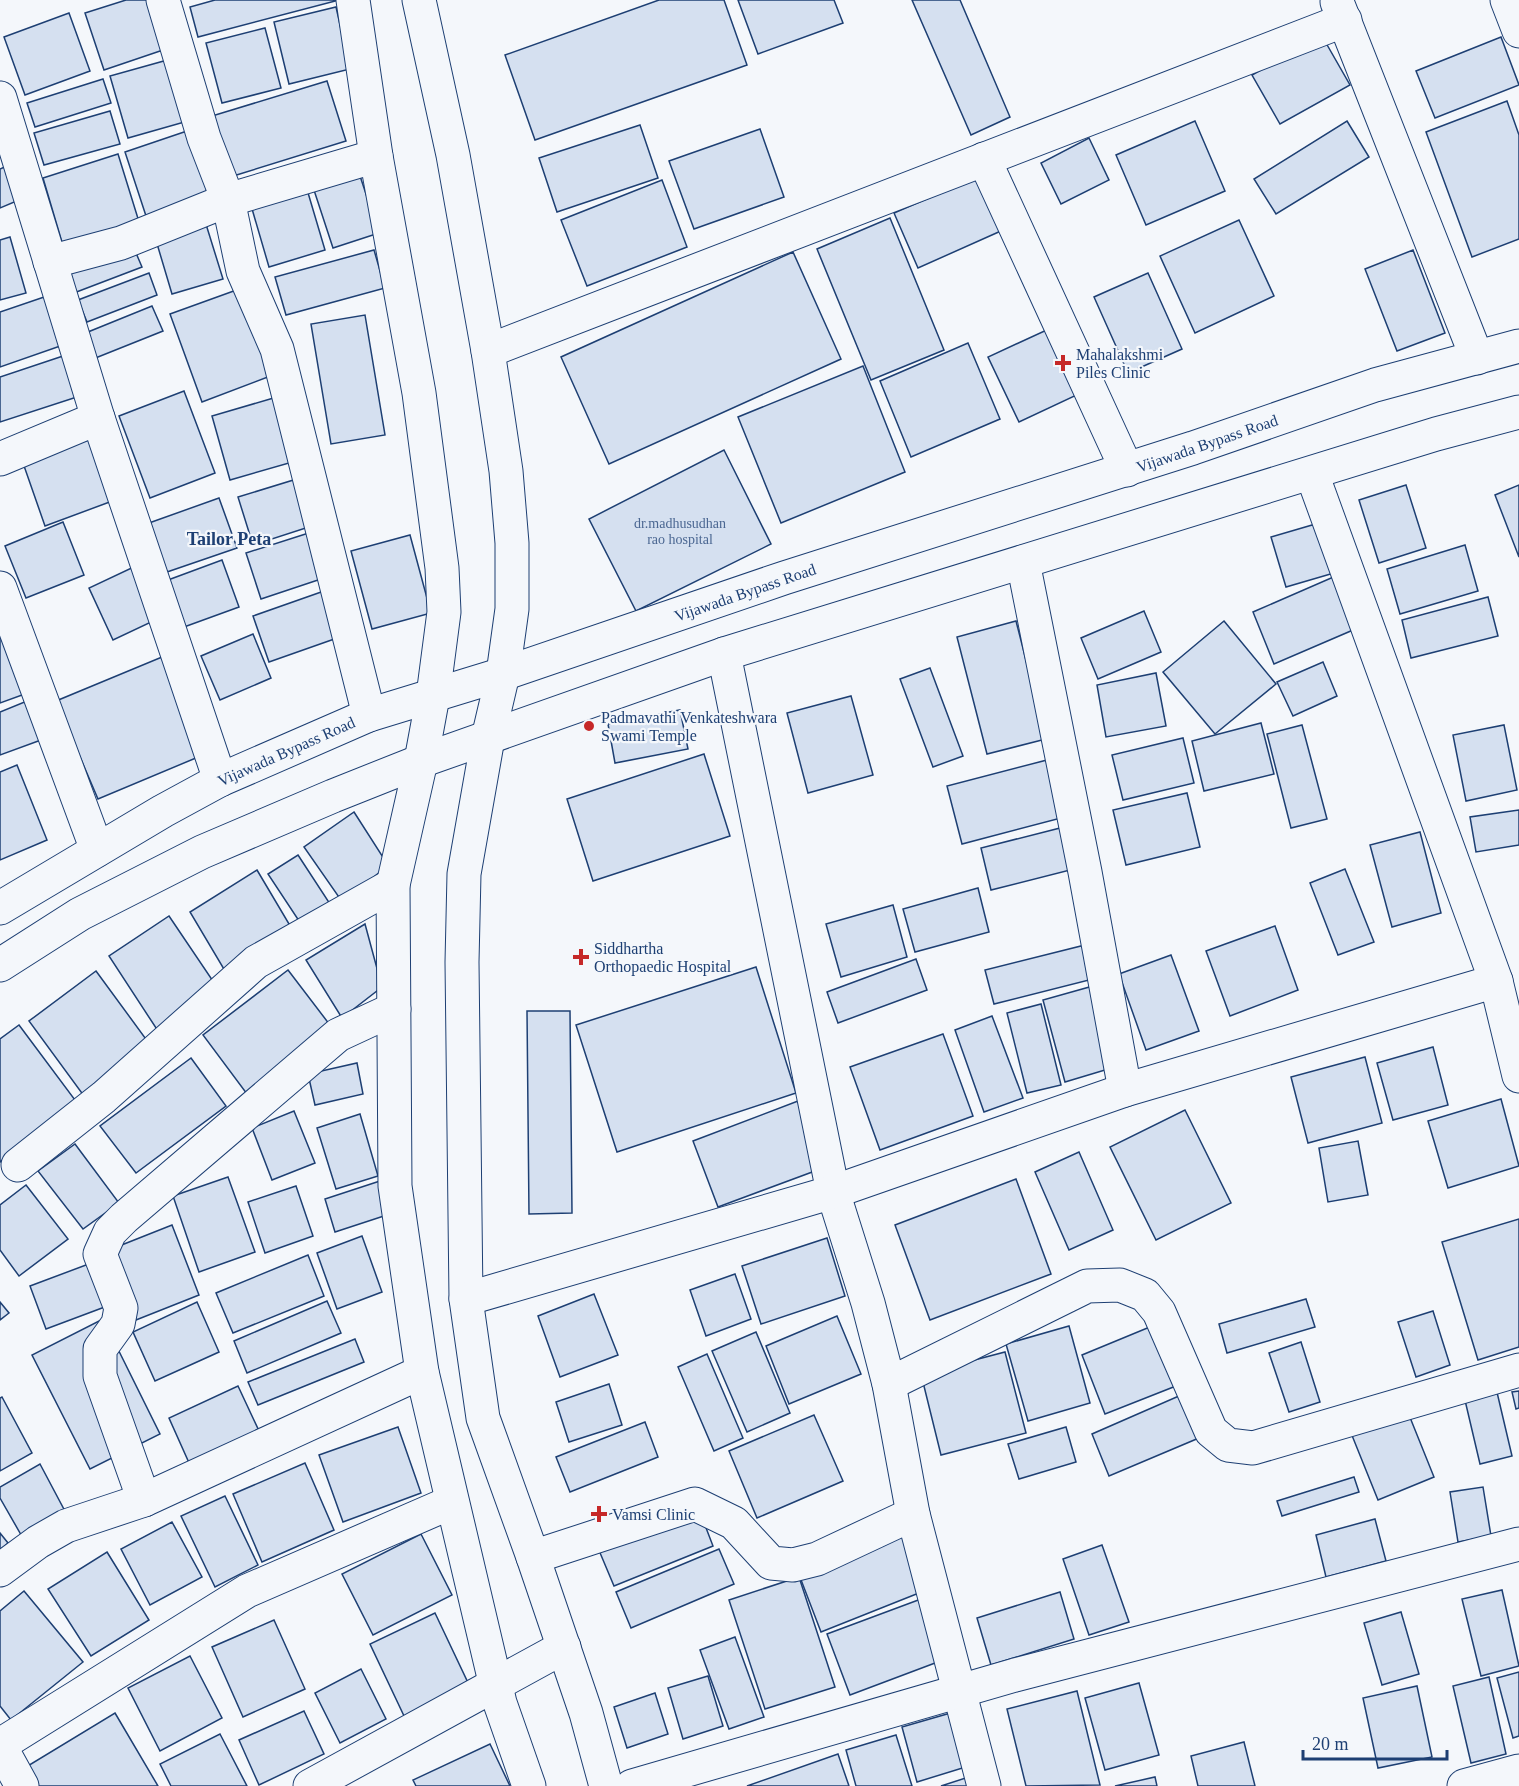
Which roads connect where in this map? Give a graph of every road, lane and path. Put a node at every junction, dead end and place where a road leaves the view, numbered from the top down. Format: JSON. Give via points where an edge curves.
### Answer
{"nodes":[{"id":1,"x":164,"y":0,"type":"edge"},
{"id":2,"x":354,"y":0,"type":"edge"},
{"id":3,"x":419,"y":0,"type":"edge"},
{"id":4,"x":1507,"y":0,"type":"edge"},
{"id":5,"x":1341,"y":10,"type":"edge"},
{"id":6,"x":1519,"y":31,"type":"edge"},
{"id":7,"x":0,"y":98,"type":"edge"},
{"id":8,"x":376,"y":156,"type":"junction"},
{"id":9,"x":984,"y":159,"type":"junction"},
{"id":10,"x":228,"y":200,"type":"junction"},
{"id":11,"x":50,"y":262,"type":"junction"},
{"id":12,"x":1519,"y":346,"type":"edge"},
{"id":13,"x":488,"y":351,"type":"junction"},
{"id":14,"x":1477,"y":358,"type":"junction"},
{"id":15,"x":1519,"y":412,"type":"edge"},
{"id":16,"x":98,"y":418,"type":"junction"},
{"id":17,"x":0,"y":459,"type":"edge"},
{"id":18,"x":1127,"y":470,"type":"junction"},
{"id":19,"x":1312,"y":474,"type":"junction"},
{"id":20,"x":1023,"y":562,"type":"junction"},
{"id":21,"x":0,"y":588,"type":"edge"},
{"id":22,"x":724,"y":654,"type":"junction"},
{"id":23,"x":503,"y":674,"type":"junction"},
{"id":24,"x":434,"y":696,"type":"junction"},
{"id":25,"x":369,"y":715,"type":"junction"},
{"id":26,"x":488,"y":738,"type":"junction"},
{"id":27,"x":421,"y":761,"type":"junction"},
{"id":28,"x":220,"y":780,"type":"junction"},
{"id":29,"x":98,"y":850,"type":"junction"},
{"id":30,"x":393,"y":885,"type":"junction"},
{"id":31,"x":0,"y":908,"type":"edge"},
{"id":32,"x":0,"y":964,"type":"edge"},
{"id":33,"x":1496,"y":981,"type":"junction"},
{"id":34,"x":394,"y":1009,"type":"junction"},
{"id":35,"x":1513,"y":1032,"type":"edge"},
{"id":36,"x":1519,"y":1076,"type":"edge"},
{"id":37,"x":1125,"y":1090,"type":"junction"},
{"id":38,"x":18,"y":1166,"type":"dead end"},
{"id":39,"x":833,"y":1192,"type":"junction"},
{"id":40,"x":466,"y":1299,"type":"junction"},
{"id":41,"x":1519,"y":1370,"type":"edge"},
{"id":42,"x":422,"y":1372,"type":"junction"},
{"id":43,"x":889,"y":1384,"type":"junction"},
{"id":44,"x":144,"y":1500,"type":"junction"},
{"id":45,"x":452,"y":1502,"type":"junction"},
{"id":46,"x":914,"y":1514,"type":"junction"},
{"id":47,"x":1519,"y":1544,"type":"edge"},
{"id":48,"x":533,"y":1557,"type":"junction"},
{"id":49,"x":0,"y":1570,"type":"edge"},
{"id":50,"x":564,"y":1647,"type":"junction"},
{"id":51,"x":496,"y":1683,"type":"junction"},
{"id":52,"x":961,"y":1691,"type":"junction"},
{"id":53,"x":0,"y":1746,"type":"edge"},
{"id":54,"x":1519,"y":1772,"type":"edge"},
{"id":55,"x":22,"y":1786,"type":"edge"},
{"id":56,"x":310,"y":1786,"type":"edge"},
{"id":57,"x":529,"y":1786,"type":"edge"},
{"id":58,"x":606,"y":1786,"type":"edge"},
{"id":59,"x":632,"y":1786,"type":"edge"},
{"id":60,"x":984,"y":1786,"type":"edge"},
{"id":61,"x":1464,"y":1786,"type":"edge"}],
"edges":[{"from":1,"to":10,"type":"street","via":[[204,138]]},
{"from":2,"to":8,"type":"street"},
{"from":3,"to":13,"type":"street","via":[[453,155]]},
{"from":4,"to":6,"type":"street"},
{"from":5,"to":9,"type":"street"},
{"from":5,"to":14,"type":"street"},
{"from":7,"to":11,"type":"street"},
{"from":8,"to":10,"type":"street"},
{"from":8,"to":24,"type":"street","via":[[419,393],[442,568],[444,612]]},
{"from":9,"to":13,"type":"street"},
{"from":9,"to":18,"type":"street"},
{"from":10,"to":11,"type":"street","via":[[121,243]]},
{"from":10,"to":25,"type":"street","via":[[243,271],[277,349]]},
{"from":11,"to":16,"type":"street"},
{"from":12,"to":14,"type":"street","name":"Vijawada Bypass Road"},
{"from":13,"to":23,"type":"street","via":[[512,543],[512,609]]},
{"from":14,"to":18,"type":"street","name":"Vijawada Bypass Road","via":[[1375,385]]},
{"from":15,"to":19,"type":"street"},
{"from":16,"to":17,"type":"street"},
{"from":16,"to":28,"type":"street"},
{"from":18,"to":23,"type":"street","name":"Vijawada Bypass Road","via":[[784,578]]},
{"from":19,"to":20,"type":"street"},
{"from":19,"to":33,"type":"street"},
{"from":20,"to":22,"type":"street"},
{"from":20,"to":37,"type":"street"},
{"from":21,"to":29,"type":"street"},
{"from":22,"to":26,"type":"street"},
{"from":22,"to":39,"type":"street"},
{"from":23,"to":24,"type":"street","name":"Vijawada Bypass Road"},
{"from":23,"to":26,"type":"street"},
{"from":24,"to":25,"type":"street","name":"Vijawada Bypass Road"},
{"from":24,"to":27,"type":"street"},
{"from":25,"to":28,"type":"street","name":"Vijawada Bypass Road"},
{"from":26,"to":27,"type":"street"},
{"from":26,"to":40,"type":"street","via":[[464,874]]},
{"from":27,"to":30,"type":"street"},
{"from":27,"to":32,"type":"street","via":[[202,852],[80,914]]},
{"from":28,"to":29,"type":"street","name":"Vijawada Bypass Road"},
{"from":29,"to":31,"type":"street","name":"Vijawada Bypass Road"},
{"from":30,"to":34,"type":"street"},
{"from":30,"to":38,"type":"street","via":[[256,962],[104,1097]]},
{"from":33,"to":35,"type":"street"},
{"from":33,"to":37,"type":"street"},
{"from":34,"to":42,"type":"street","via":[[395,1186]]},
{"from":34,"to":44,"type":"street","via":[[338,1035],[110,1232],[100,1254],[121,1308],[118,1324],[100,1349],[100,1376]]},
{"from":35,"to":36,"type":"street"},
{"from":37,"to":39,"type":"street"},
{"from":39,"to":40,"type":"street"},
{"from":39,"to":43,"type":"street"},
{"from":40,"to":48,"type":"street","via":[[483,1418]]},
{"from":41,"to":43,"type":"street","via":[[1252,1448],[1228,1445],[1211,1431],[1159,1312],[1145,1295],[1120,1285],[1087,1286]]},
{"from":42,"to":44,"type":"street"},
{"from":42,"to":45,"type":"street"},
{"from":43,"to":46,"type":"street"},
{"from":44,"to":49,"type":"street","via":[[66,1526]]},
{"from":45,"to":51,"type":"street"},
{"from":45,"to":53,"type":"street","via":[[247,1591]]},
{"from":46,"to":48,"type":"street","via":[[818,1559],[793,1565],[771,1563],[734,1523],[695,1504]]},
{"from":46,"to":52,"type":"street"},
{"from":47,"to":52,"type":"street"},
{"from":48,"to":50,"type":"street"},
{"from":50,"to":51,"type":"street"},
{"from":50,"to":58,"type":"street"},
{"from":51,"to":56,"type":"street"},
{"from":51,"to":57,"type":"street"},
{"from":52,"to":59,"type":"street"},
{"from":52,"to":60,"type":"street"},
{"from":53,"to":55,"type":"street"},
{"from":54,"to":61,"type":"street"}]}
